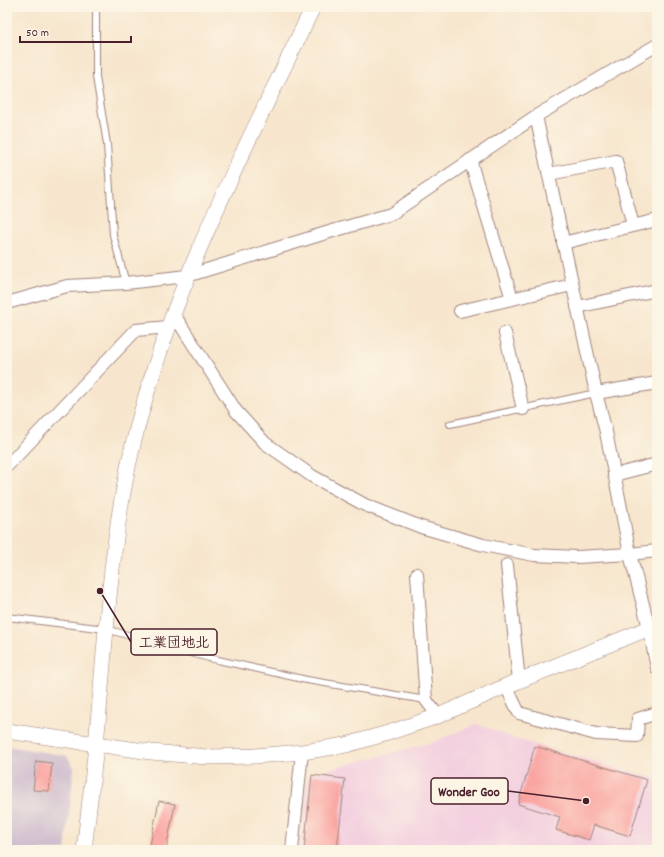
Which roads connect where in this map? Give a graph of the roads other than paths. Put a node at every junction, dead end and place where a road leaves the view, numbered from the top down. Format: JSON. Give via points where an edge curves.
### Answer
{"nodes":[{"id":1,"x":96,"y":7,"type":"edge"},
{"id":2,"x":313,"y":7,"type":"edge"},
{"id":3,"x":657,"y":45,"type":"edge"},
{"id":4,"x":536,"y":116,"type":"junction"},
{"id":5,"x":470,"y":160,"type":"junction"},
{"id":6,"x":548,"y":174,"type":"junction"},
{"id":7,"x":657,"y":220,"type":"edge"},
{"id":8,"x":633,"y":225,"type":"junction"},
{"id":9,"x":563,"y":242,"type":"junction"},
{"id":10,"x":187,"y":276,"type":"junction"},
{"id":11,"x":126,"y":283,"type":"junction"},
{"id":12,"x":572,"y":285,"type":"junction"},
{"id":13,"x":657,"y":290,"type":"edge"},
{"id":14,"x":512,"y":299,"type":"junction"},
{"id":15,"x":7,"y":303,"type":"edge"},
{"id":16,"x":577,"y":307,"type":"junction"},
{"id":17,"x":460,"y":311,"type":"dead end"},
{"id":18,"x":174,"y":312,"type":"junction"},
{"id":19,"x":168,"y":327,"type":"junction"},
{"id":20,"x":505,"y":334,"type":"dead end"},
{"id":21,"x":657,"y":383,"type":"edge"},
{"id":22,"x":596,"y":393,"type":"junction"},
{"id":23,"x":523,"y":409,"type":"junction"},
{"id":24,"x":450,"y":424,"type":"dead end"},
{"id":25,"x":8,"y":461,"type":"edge"},
{"id":26,"x":657,"y":464,"type":"edge"},
{"id":27,"x":614,"y":475,"type":"junction"},
{"id":28,"x":657,"y":551,"type":"edge"},
{"id":29,"x":630,"y":554,"type":"junction"},
{"id":30,"x":507,"y":565,"type":"dead end"},
{"id":31,"x":417,"y":574,"type":"dead end"},
{"id":32,"x":7,"y":617,"type":"edge"},
{"id":33,"x":653,"y":627,"type":"edge"},
{"id":34,"x":106,"y":629,"type":"junction"},
{"id":35,"x":657,"y":668,"type":"edge"},
{"id":36,"x":512,"y":684,"type":"junction"},
{"id":37,"x":426,"y":700,"type":"junction"},
{"id":38,"x":657,"y":713,"type":"edge"},
{"id":39,"x":438,"y":716,"type":"junction"},
{"id":40,"x":7,"y":731,"type":"edge"},
{"id":41,"x":96,"y":744,"type":"junction"},
{"id":42,"x":302,"y":752,"type":"junction"},
{"id":43,"x":84,"y":850,"type":"edge"},
{"id":44,"x":292,"y":850,"type":"edge"}],
"edges":[{"from":1,"to":11,"type":"lane","via":[[96,77],[107,144],[113,235]]},
{"from":2,"to":10,"type":"street"},
{"from":3,"to":4,"type":"street"},
{"from":4,"to":5,"type":"street"},
{"from":4,"to":6,"type":"street"},
{"from":5,"to":10,"type":"street","via":[[392,214]]},
{"from":5,"to":14,"type":"street"},
{"from":6,"to":8,"type":"street","via":[[616,161]]},
{"from":6,"to":9,"type":"street"},
{"from":7,"to":8,"type":"street"},
{"from":8,"to":9,"type":"street"},
{"from":9,"to":12,"type":"street"},
{"from":10,"to":11,"type":"street"},
{"from":10,"to":18,"type":"street"},
{"from":11,"to":15,"type":"street","via":[[68,286]]},
{"from":12,"to":14,"type":"street"},
{"from":12,"to":16,"type":"street"},
{"from":13,"to":16,"type":"street"},
{"from":14,"to":17,"type":"street"},
{"from":16,"to":22,"type":"street"},
{"from":18,"to":19,"type":"street"},
{"from":18,"to":29,"type":"street","via":[[236,411],[265,443],[312,476],[365,505],[421,527],[483,545],[534,554],[577,557]]},
{"from":19,"to":25,"type":"street","via":[[136,330]]},
{"from":19,"to":34,"type":"street","via":[[143,406],[128,467],[115,539]]},
{"from":20,"to":23,"type":"street"},
{"from":21,"to":22,"type":"street"},
{"from":22,"to":23,"type":"lane"},
{"from":22,"to":27,"type":"street"},
{"from":23,"to":24,"type":"lane"},
{"from":26,"to":27,"type":"street"},
{"from":27,"to":29,"type":"street"},
{"from":28,"to":29,"type":"street"},
{"from":29,"to":33,"type":"street"},
{"from":30,"to":36,"type":"street"},
{"from":31,"to":37,"type":"street"},
{"from":32,"to":34,"type":"lane"},
{"from":33,"to":35,"type":"street"},
{"from":33,"to":36,"type":"street"},
{"from":34,"to":37,"type":"lane","via":[[210,658],[307,680]]},
{"from":34,"to":41,"type":"street"},
{"from":36,"to":38,"type":"street","via":[[519,713],[596,734],[637,736],[638,719]]},
{"from":36,"to":39,"type":"street"},
{"from":37,"to":39,"type":"street"},
{"from":39,"to":42,"type":"street","via":[[346,745]]},
{"from":40,"to":41,"type":"street"},
{"from":41,"to":42,"type":"street","via":[[207,757]]},
{"from":41,"to":43,"type":"street"},
{"from":42,"to":44,"type":"street"}]}
